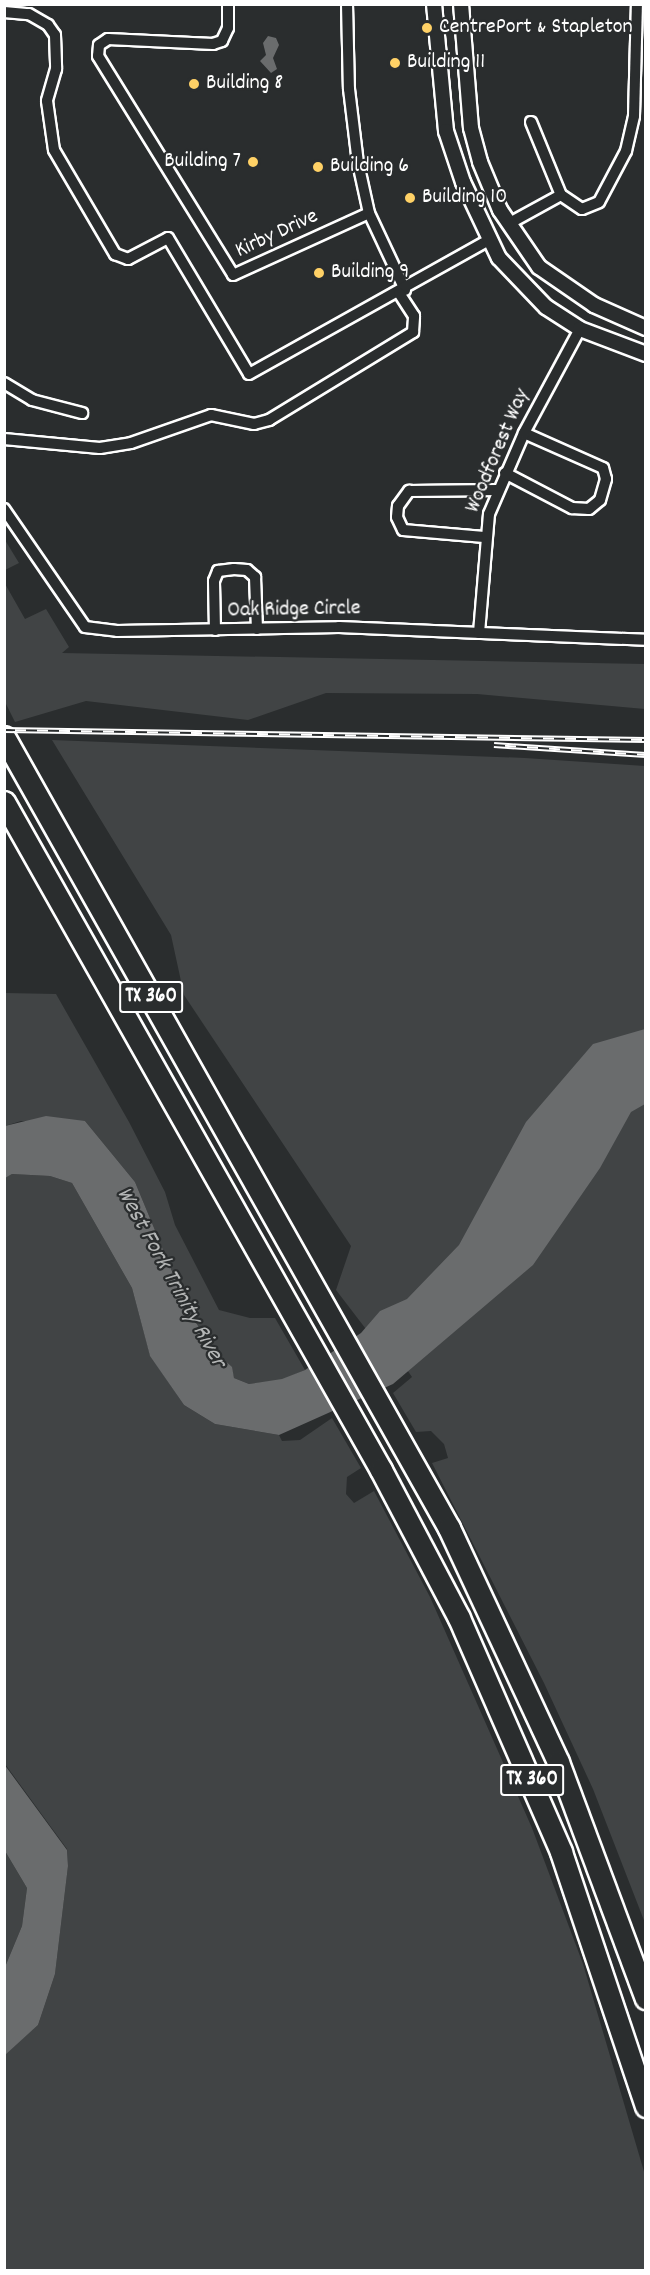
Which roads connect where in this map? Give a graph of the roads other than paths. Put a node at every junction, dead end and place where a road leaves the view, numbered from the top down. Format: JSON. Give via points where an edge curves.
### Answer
{"nodes":[{"id":1,"x":228,"y":4,"type":"edge"},
{"id":2,"x":347,"y":4,"type":"edge"},
{"id":3,"x":434,"y":4,"type":"edge"},
{"id":4,"x":461,"y":4,"type":"edge"},
{"id":5,"x":637,"y":4,"type":"edge"},
{"id":6,"x":4,"y":12,"type":"edge"},
{"id":7,"x":531,"y":122,"type":"dead end"},
{"id":8,"x":561,"y":195,"type":"junction"},
{"id":9,"x":369,"y":213,"type":"junction"},
{"id":10,"x":508,"y":224,"type":"junction"},
{"id":11,"x":489,"y":240,"type":"junction"},
{"id":12,"x":402,"y":292,"type":"junction"},
{"id":13,"x":645,"y":328,"type":"edge"},
{"id":14,"x":580,"y":329,"type":"junction"},
{"id":15,"x":645,"y":354,"type":"edge"},
{"id":16,"x":4,"y":383,"type":"edge"},
{"id":17,"x":82,"y":413,"type":"dead end"},
{"id":18,"x":524,"y":433,"type":"junction"},
{"id":19,"x":4,"y":439,"type":"edge"},
{"id":20,"x":505,"y":473,"type":"junction"},
{"id":21,"x":498,"y":490,"type":"junction"},
{"id":22,"x":4,"y":509,"type":"edge"},
{"id":23,"x":484,"y":537,"type":"junction"},
{"id":24,"x":257,"y":629,"type":"junction"},
{"id":25,"x":215,"y":630,"type":"junction"},
{"id":26,"x":479,"y":633,"type":"junction"},
{"id":27,"x":645,"y":640,"type":"edge"},
{"id":28,"x":4,"y":737,"type":"edge"},
{"id":29,"x":4,"y":802,"type":"edge"},
{"id":30,"x":645,"y":1998,"type":"edge"},
{"id":31,"x":645,"y":2106,"type":"edge"}],
"edges":[{"from":1,"to":9,"type":"street","name":"Kirby Drive","via":[[228,28],[222,41],[213,45],[108,39],[99,45],[98,56],[227,268],[233,275],[240,274]]},
{"from":2,"to":9,"type":"street","via":[[350,99]]},
{"from":3,"to":11,"type":"street","via":[[446,131]]},
{"from":4,"to":10,"type":"street","via":[[471,128],[480,162]]},
{"from":5,"to":8,"type":"street","via":[[634,116],[626,151],[599,202],[582,209]]},
{"from":6,"to":12,"type":"street","via":[[29,14],[48,25],[55,35],[56,69],[47,100],[54,150],[115,254],[128,259],[168,238],[249,374]]},
{"from":7,"to":8,"type":"street"},
{"from":8,"to":10,"type":"street"},
{"from":9,"to":12,"type":"street"},
{"from":10,"to":11,"type":"street"},
{"from":10,"to":13,"type":"street","via":[[539,267],[564,286],[594,306]]},
{"from":11,"to":12,"type":"street"},
{"from":11,"to":14,"type":"street","via":[[499,258],[546,307]]},
{"from":12,"to":19,"type":"street","via":[[414,316],[413,332],[269,420],[254,424],[212,415],[131,444],[100,447]]},
{"from":14,"to":15,"type":"street"},
{"from":14,"to":18,"type":"street","name":"Woodforest Way"},
{"from":16,"to":17,"type":"street","via":[[32,400]]},
{"from":18,"to":20,"type":"street","name":"Woodforest Way"},
{"from":18,"to":20,"type":"street","via":[[603,468],[606,479],[600,501],[589,509],[572,508]]},
{"from":20,"to":21,"type":"street","name":"Woodforest Way"},
{"from":21,"to":23,"type":"street","name":"Woodforest Way"},
{"from":21,"to":23,"type":"street","via":[[409,490],[398,506],[397,517],[403,530]]},
{"from":22,"to":25,"type":"street","name":"Oak Ridge Circle","via":[[85,627]]},
{"from":23,"to":26,"type":"street","name":"Woodforest Way"},
{"from":24,"to":25,"type":"street","name":"Oak Ridge Circle"},
{"from":24,"to":25,"type":"street","via":[[255,577],[247,570],[234,569],[218,571],[214,581]]},
{"from":24,"to":26,"type":"street","name":"Oak Ridge Circle","via":[[339,627]]},
{"from":26,"to":27,"type":"street","name":"Oak Ridge Circle"},
{"from":28,"to":30,"type":"highway","number":"TX 360","via":[[408,1453],[486,1603],[558,1762]]},
{"from":29,"to":31,"type":"highway","number":"TX 360","via":[[381,1470],[459,1618],[529,1774],[590,1932]]}]}
